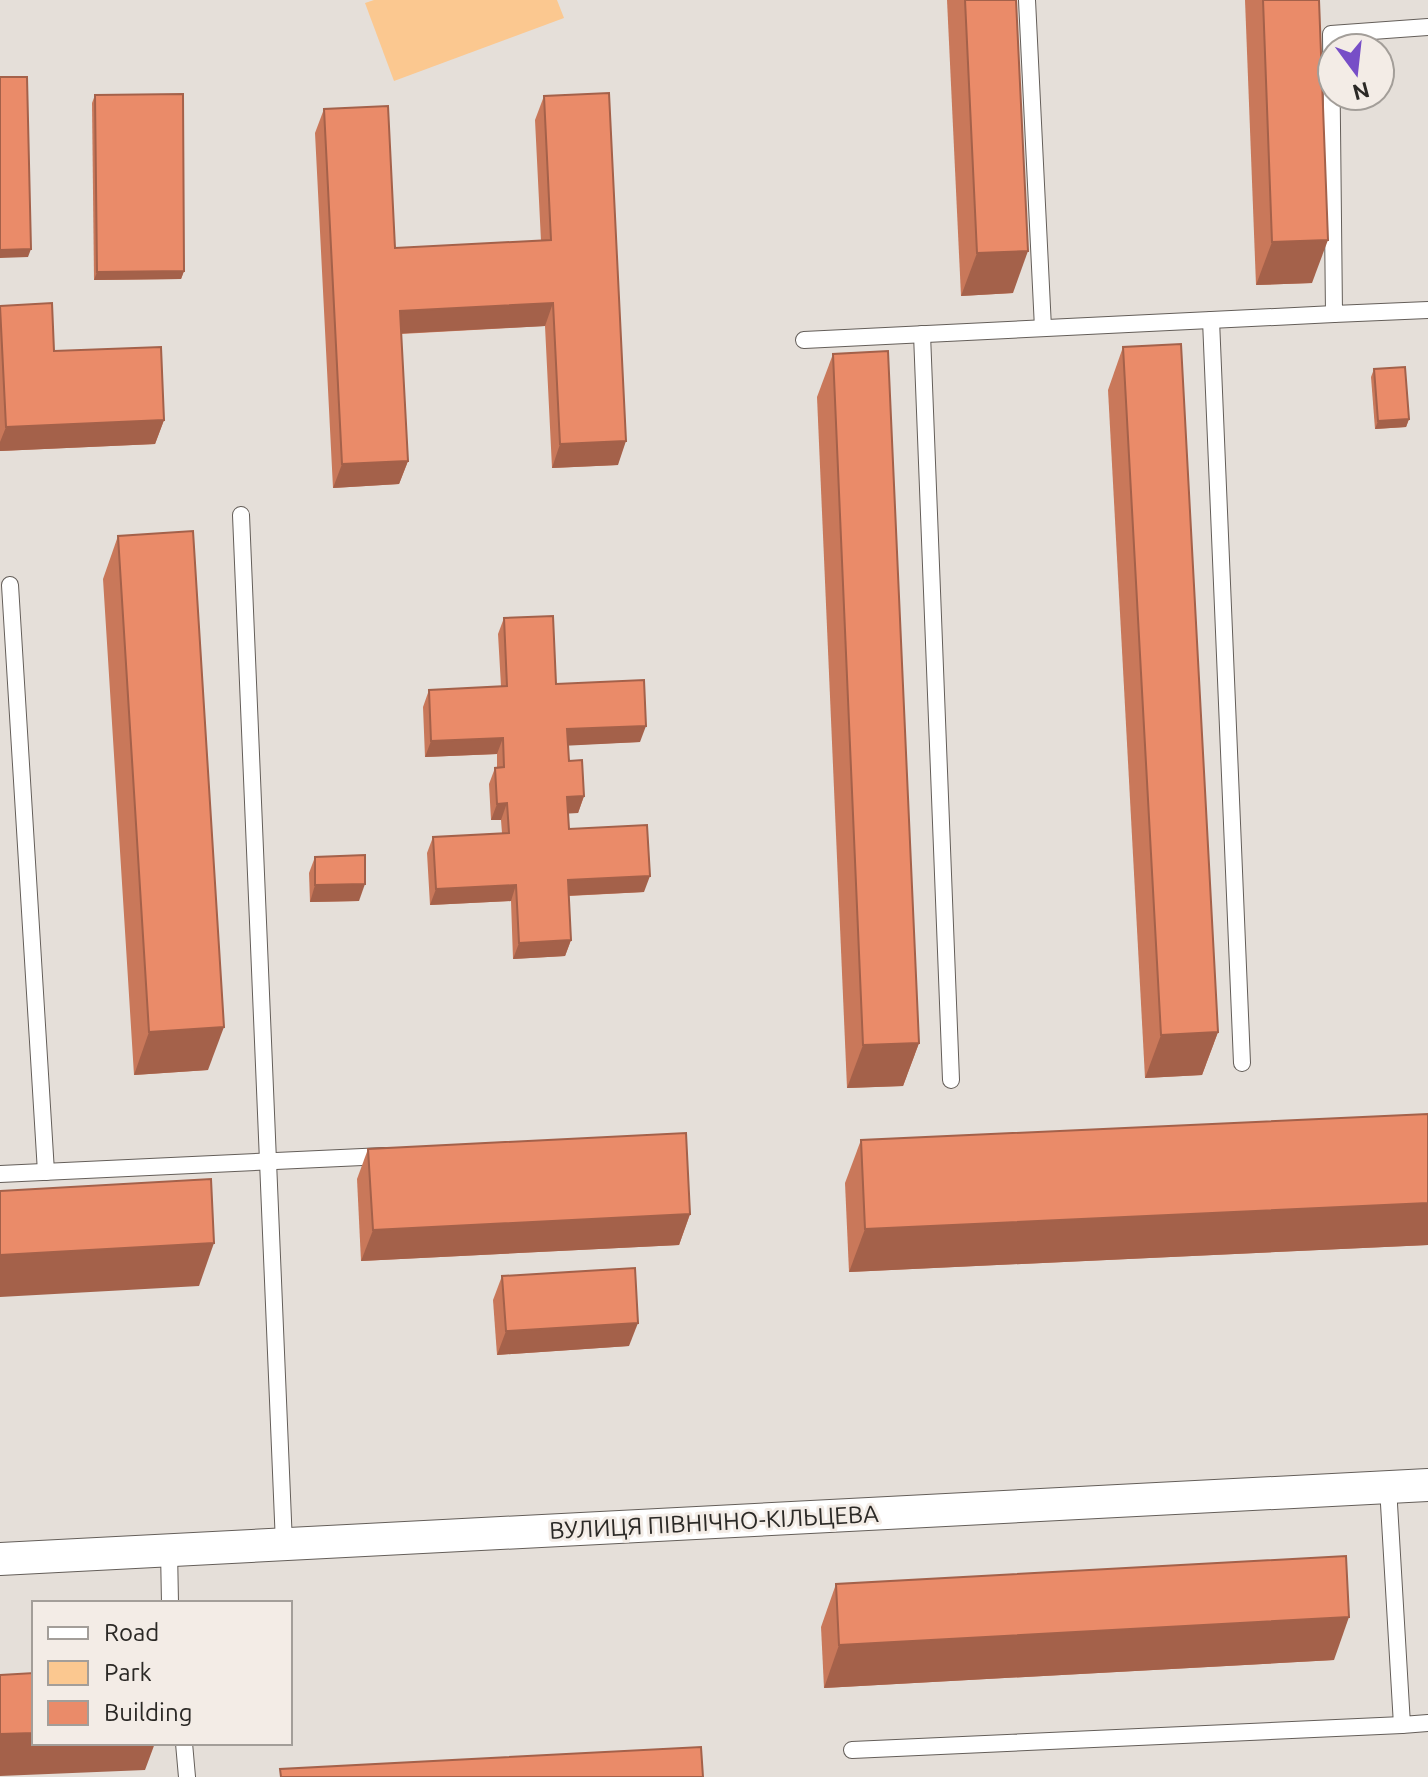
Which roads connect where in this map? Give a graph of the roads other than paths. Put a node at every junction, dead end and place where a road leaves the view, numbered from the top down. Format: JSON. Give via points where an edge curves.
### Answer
{"nodes":[{"id":1,"x":1027,"y":0,"type":"edge"},
{"id":2,"x":1428,"y":27,"type":"edge"},
{"id":3,"x":1428,"y":310,"type":"edge"},
{"id":4,"x":1334,"y":314,"type":"junction"},
{"id":5,"x":1211,"y":320,"type":"junction"},
{"id":6,"x":1043,"y":328,"type":"junction"},
{"id":7,"x":922,"y":334,"type":"junction"},
{"id":8,"x":804,"y":340,"type":"dead end"},
{"id":9,"x":241,"y":515,"type":"dead end"},
{"id":10,"x":10,"y":585,"type":"dead end"},
{"id":11,"x":1242,"y":1063,"type":"dead end"},
{"id":12,"x":951,"y":1080,"type":"dead end"},
{"id":13,"x":407,"y":1155,"type":"edge"},
{"id":14,"x":268,"y":1163,"type":"junction"},
{"id":15,"x":46,"y":1172,"type":"junction"},
{"id":16,"x":0,"y":1174,"type":"edge"},
{"id":17,"x":1428,"y":1485,"type":"edge"},
{"id":18,"x":1388,"y":1487,"type":"junction"},
{"id":19,"x":284,"y":1544,"type":"junction"},
{"id":20,"x":169,"y":1550,"type":"junction"},
{"id":21,"x":0,"y":1559,"type":"edge"},
{"id":22,"x":170,"y":1601,"type":"edge"},
{"id":23,"x":1428,"y":1723,"type":"edge"},
{"id":24,"x":1402,"y":1725,"type":"junction"},
{"id":25,"x":184,"y":1745,"type":"edge"},
{"id":26,"x":852,"y":1750,"type":"dead end"},
{"id":27,"x":187,"y":1777,"type":"edge"}],
"edges":[{"from":1,"to":6,"type":"lane"},
{"from":2,"to":4,"type":"lane","via":[[1331,34]]},
{"from":3,"to":4,"type":"lane"},
{"from":4,"to":5,"type":"lane"},
{"from":5,"to":6,"type":"lane"},
{"from":5,"to":11,"type":"lane"},
{"from":6,"to":7,"type":"lane"},
{"from":7,"to":8,"type":"lane"},
{"from":7,"to":12,"type":"lane"},
{"from":9,"to":14,"type":"lane"},
{"from":10,"to":15,"type":"lane"},
{"from":13,"to":14,"type":"lane"},
{"from":14,"to":15,"type":"lane"},
{"from":14,"to":19,"type":"lane"},
{"from":15,"to":16,"type":"lane"},
{"from":17,"to":18,"type":"street","name":"ВУЛИЦЯ ПІВНІЧНО-КІЛЬЦЕВА"},
{"from":18,"to":19,"type":"street","name":"ВУЛИЦЯ ПІВНІЧНО-КІЛЬЦЕВА"},
{"from":18,"to":24,"type":"lane"},
{"from":19,"to":20,"type":"street","name":"ВУЛИЦЯ ПІВНІЧНО-КІЛЬЦЕВА"},
{"from":20,"to":21,"type":"street","name":"ВУЛИЦЯ ПІВНІЧНО-КІЛЬЦЕВА"},
{"from":20,"to":22,"type":"lane"},
{"from":23,"to":24,"type":"lane"},
{"from":24,"to":26,"type":"lane"},
{"from":25,"to":27,"type":"lane"}]}
